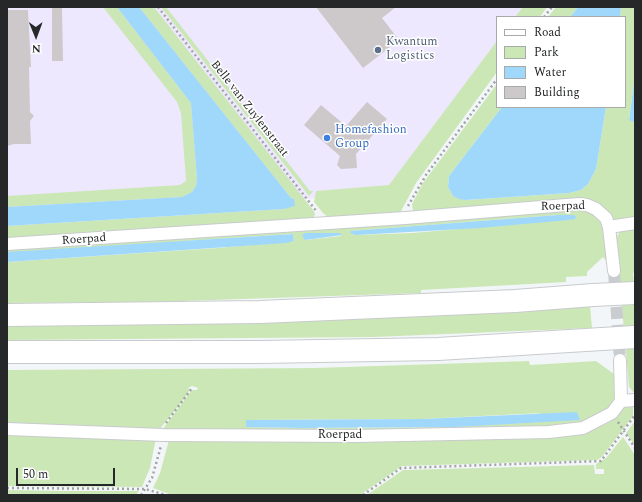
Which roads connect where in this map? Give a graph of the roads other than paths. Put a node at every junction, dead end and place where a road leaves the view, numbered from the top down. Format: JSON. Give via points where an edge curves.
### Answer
{"nodes":[{"id":1,"x":635,"y":224,"type":"edge"},
{"id":2,"x":610,"y":227,"type":"junction"},
{"id":3,"x":7,"y":244,"type":"edge"},
{"id":4,"x":614,"y":271,"type":"tunnel mouth"},
{"id":5,"x":635,"y":292,"type":"edge"},
{"id":6,"x":7,"y":315,"type":"edge"},
{"id":7,"x":635,"y":337,"type":"edge"},
{"id":8,"x":7,"y":352,"type":"edge"},
{"id":9,"x":620,"y":360,"type":"tunnel mouth"},
{"id":10,"x":635,"y":400,"type":"edge"},
{"id":11,"x":621,"y":401,"type":"junction"},
{"id":12,"x":7,"y":429,"type":"edge"}],
"edges":[{"from":1,"to":2,"type":"street"},
{"from":2,"to":3,"type":"street","name":"Roerpad","via":[[606,218],[596,209],[579,204]]},
{"from":2,"to":4,"type":"street"},
{"from":5,"to":6,"type":"highway","bridge":true,"via":[[515,301],[260,312]]},
{"from":7,"to":8,"type":"highway","bridge":true,"via":[[438,349]]},
{"from":9,"to":11,"type":"street"},
{"from":10,"to":11,"type":"street"},
{"from":11,"to":12,"type":"street","name":"Roerpad","via":[[612,413],[584,428],[549,432],[356,436],[164,430]]}]}
